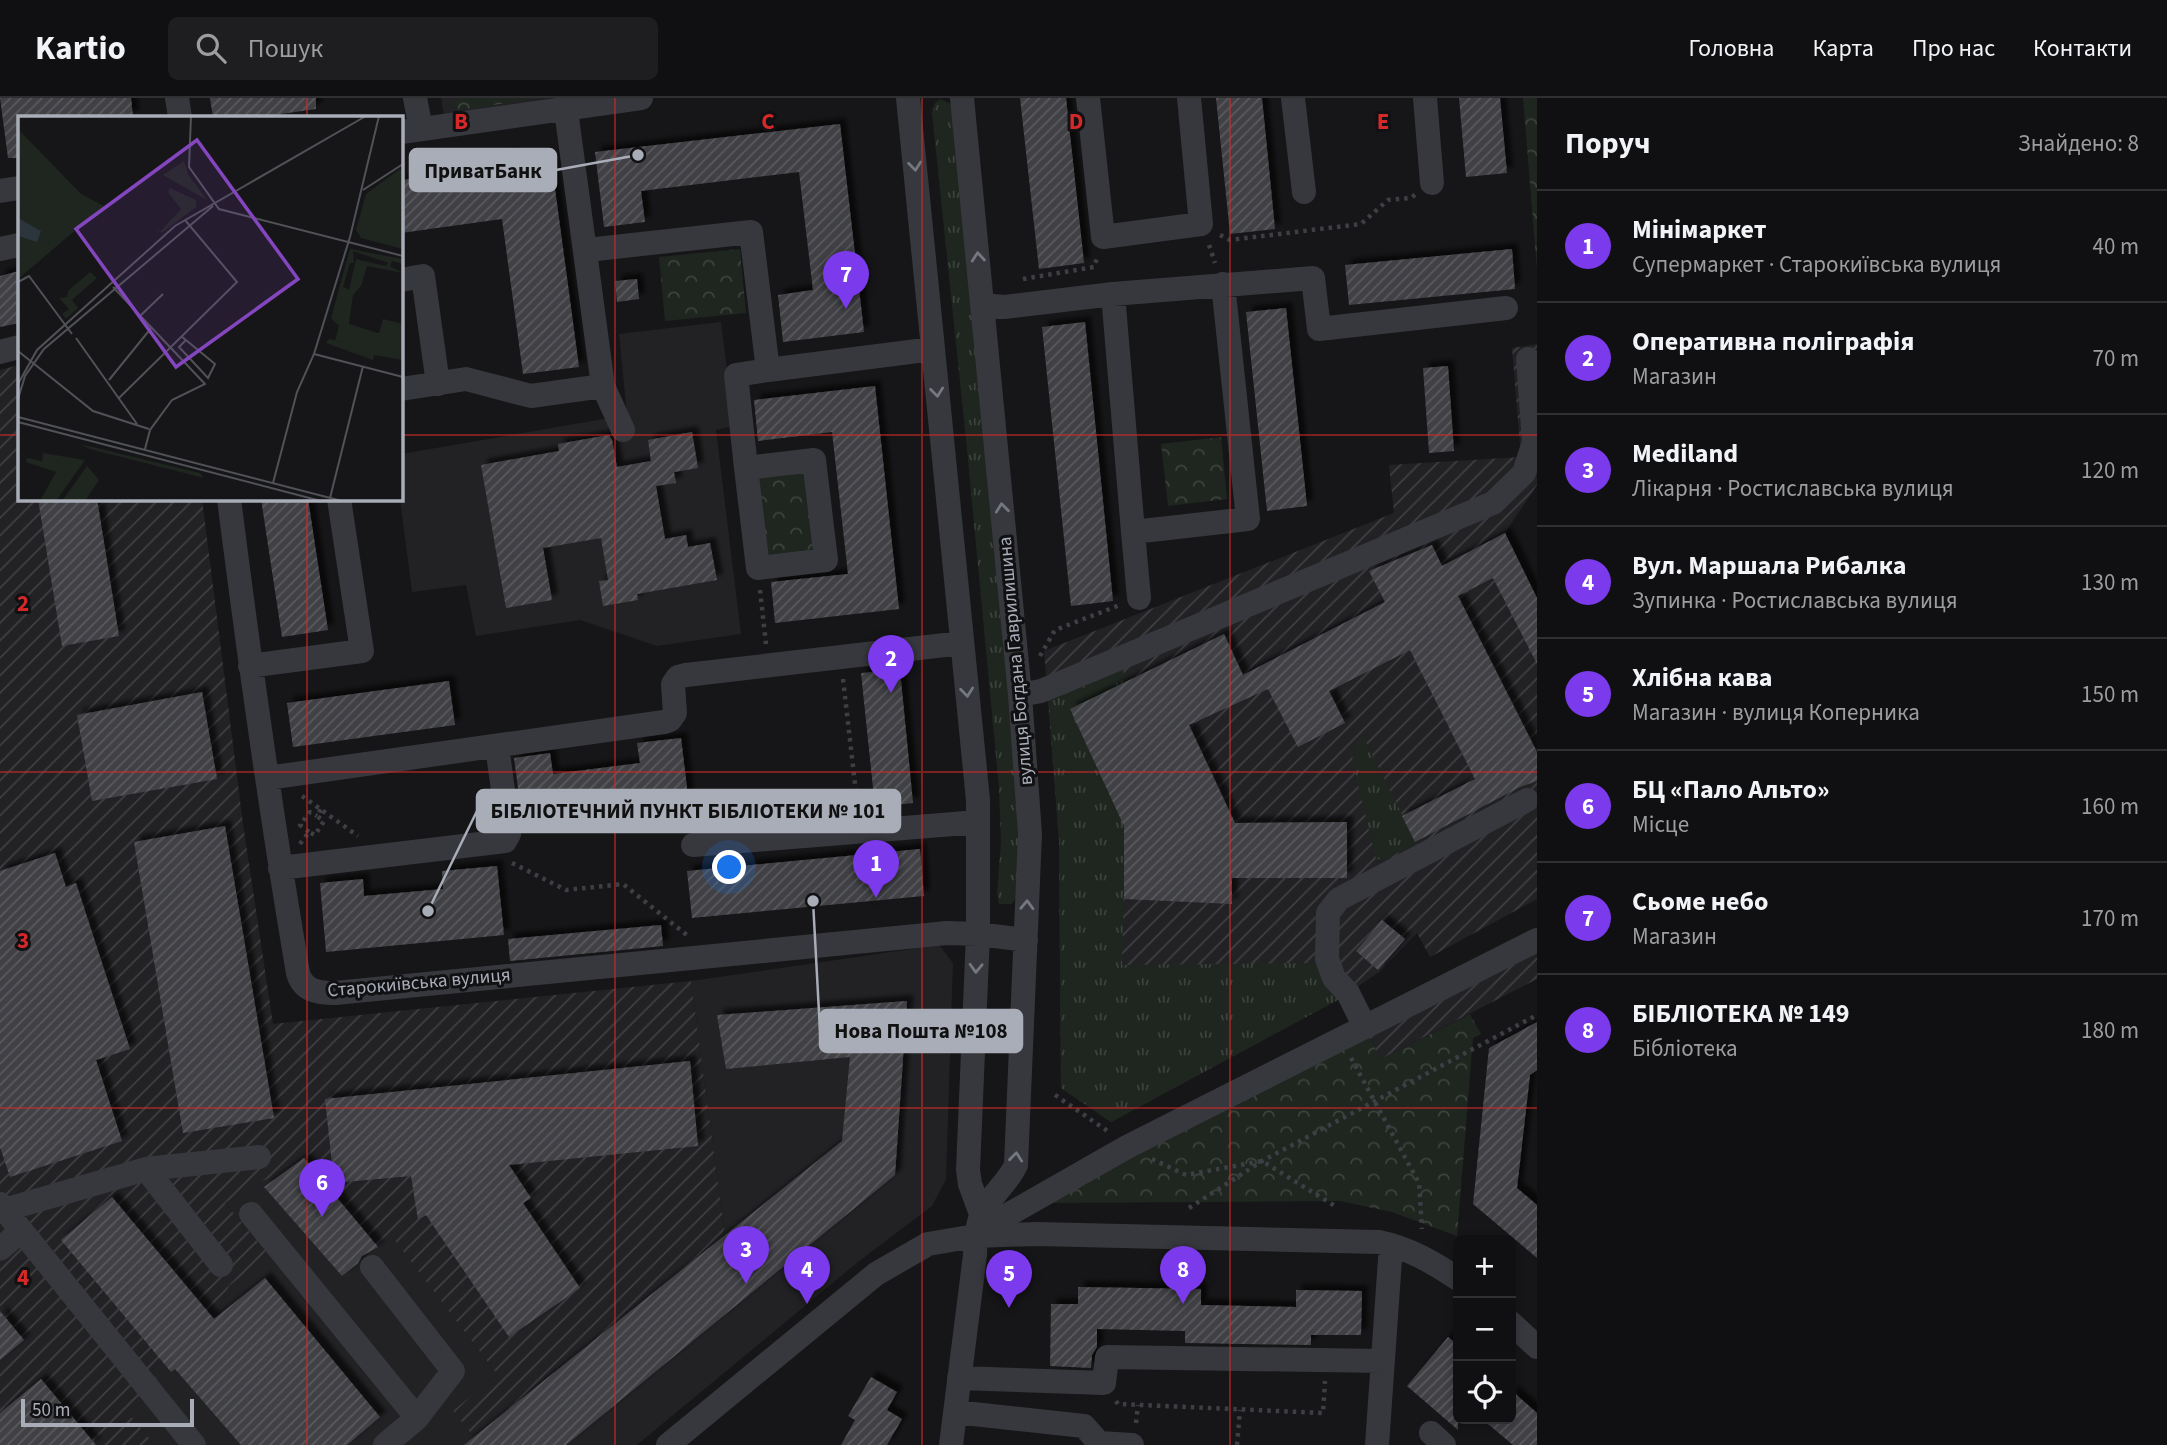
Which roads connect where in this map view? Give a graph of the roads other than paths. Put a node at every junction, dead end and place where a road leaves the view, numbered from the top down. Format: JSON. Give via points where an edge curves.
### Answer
{"nodes":[{"id":1,"x":177,"y":98,"type":"edge"},
{"id":2,"x":415,"y":98,"type":"edge"},
{"id":3,"x":641,"y":98,"type":"edge"},
{"id":4,"x":908,"y":98,"type":"edge"},
{"id":5,"x":962,"y":98,"type":"edge"},
{"id":6,"x":1088,"y":98,"type":"edge"},
{"id":7,"x":1189,"y":98,"type":"edge"},
{"id":8,"x":1293,"y":98,"type":"edge"},
{"id":9,"x":1425,"y":98,"type":"edge"},
{"id":10,"x":598,"y":101,"type":"edge"},
{"id":11,"x":566,"y":110,"type":"junction"},
{"id":12,"x":180,"y":116,"type":"edge"},
{"id":13,"x":411,"y":131,"type":"edge"},
{"id":14,"x":1432,"y":183,"type":"dead end"},
{"id":15,"x":18,"y":188,"type":"edge"},
{"id":16,"x":0,"y":191,"type":"edge"},
{"id":17,"x":1304,"y":192,"type":"dead end"},
{"id":18,"x":18,"y":245,"type":"edge"},
{"id":19,"x":0,"y":249,"type":"edge"},
{"id":20,"x":587,"y":250,"type":"junction"},
{"id":21,"x":402,"y":280,"type":"edge"},
{"id":22,"x":1223,"y":284,"type":"junction"},
{"id":23,"x":1113,"y":294,"type":"junction"},
{"id":24,"x":982,"y":305,"type":"junction"},
{"id":25,"x":1506,"y":308,"type":"dead end"},
{"id":26,"x":18,"y":347,"type":"edge"},
{"id":27,"x":933,"y":349,"type":"junction"},
{"id":28,"x":0,"y":352,"type":"edge"},
{"id":29,"x":1528,"y":359,"type":"dead end"},
{"id":30,"x":768,"y":370,"type":"junction"},
{"id":31,"x":438,"y":384,"type":"junction"},
{"id":32,"x":603,"y":386,"type":"junction"},
{"id":33,"x":402,"y":389,"type":"edge"},
{"id":34,"x":623,"y":430,"type":"dead end"},
{"id":35,"x":746,"y":468,"type":"junction"},
{"id":36,"x":229,"y":500,"type":"edge"},
{"id":37,"x":339,"y":500,"type":"edge"},
{"id":38,"x":1133,"y":532,"type":"junction"},
{"id":39,"x":1139,"y":598,"type":"road end"},
{"id":40,"x":962,"y":643,"type":"junction"},
{"id":41,"x":250,"y":666,"type":"junction"},
{"id":42,"x":1020,"y":695,"type":"junction"},
{"id":43,"x":497,"y":746,"type":"junction"},
{"id":44,"x":271,"y":777,"type":"junction"},
{"id":45,"x":1527,"y":800,"type":"dead end"},
{"id":46,"x":978,"y":822,"type":"junction"},
{"id":47,"x":693,"y":845,"type":"dead end"},
{"id":48,"x":282,"y":868,"type":"junction"},
{"id":49,"x":978,"y":934,"type":"junction"},
{"id":50,"x":1026,"y":940,"type":"junction"},
{"id":51,"x":1537,"y":940,"type":"edge"},
{"id":52,"x":1365,"y":1027,"type":"junction"},
{"id":53,"x":259,"y":1157,"type":"dead end"},
{"id":54,"x":146,"y":1169,"type":"junction"},
{"id":55,"x":2,"y":1207,"type":"edge"},
{"id":56,"x":251,"y":1214,"type":"dead end"},
{"id":57,"x":978,"y":1225,"type":"junction"},
{"id":58,"x":21,"y":1231,"type":"junction"},
{"id":59,"x":1391,"y":1245,"type":"junction"},
{"id":60,"x":0,"y":1249,"type":"edge"},
{"id":61,"x":221,"y":1265,"type":"dead end"},
{"id":62,"x":372,"y":1268,"type":"dead end"},
{"id":63,"x":1453,"y":1276,"type":"edge"},
{"id":64,"x":1516,"y":1328,"type":"edge"},
{"id":65,"x":1537,"y":1347,"type":"edge"},
{"id":66,"x":1383,"y":1362,"type":"junction"},
{"id":67,"x":959,"y":1378,"type":"junction"},
{"id":68,"x":955,"y":1412,"type":"junction"},
{"id":69,"x":417,"y":1418,"type":"junction"},
{"id":70,"x":194,"y":1445,"type":"edge"},
{"id":71,"x":385,"y":1445,"type":"edge"},
{"id":72,"x":668,"y":1445,"type":"edge"},
{"id":73,"x":951,"y":1445,"type":"edge"},
{"id":74,"x":1132,"y":1445,"type":"edge"},
{"id":75,"x":1377,"y":1445,"type":"edge"}],
"edges":[{"from":1,"to":12,"type":"street"},
{"from":2,"to":13,"type":"street"},
{"from":3,"to":10,"type":"street"},
{"from":4,"to":27,"type":"street","one_way":true},
{"from":24,"to":5,"type":"street","name":"вулиця Богдана Гаврилишина","one_way":true},
{"from":6,"to":7,"type":"street","via":[[1103,237],[1201,224]]},
{"from":8,"to":17,"type":"street"},
{"from":9,"to":14,"type":"street"},
{"from":10,"to":11,"type":"street"},
{"from":11,"to":13,"type":"street"},
{"from":11,"to":20,"type":"street"},
{"from":15,"to":16,"type":"street"},
{"from":18,"to":19,"type":"street"},
{"from":20,"to":30,"type":"street","via":[[751,232]]},
{"from":20,"to":32,"type":"street"},
{"from":21,"to":31,"type":"street","via":[[423,276]]},
{"from":22,"to":23,"type":"street"},
{"from":22,"to":25,"type":"street","via":[[1312,278],[1319,329]]},
{"from":22,"to":38,"type":"street","via":[[1248,519]]},
{"from":23,"to":24,"type":"street","via":[[1004,307]]},
{"from":23,"to":38,"type":"street"},
{"from":42,"to":24,"type":"street","name":"вулиця Богдана Гаврилишина","one_way":true},
{"from":26,"to":28,"type":"street"},
{"from":27,"to":30,"type":"street"},
{"from":27,"to":40,"type":"street","one_way":true},
{"from":29,"to":42,"type":"street","via":[[1534,442],[1524,473],[1493,503],[1041,691]]},
{"from":30,"to":35,"type":"street","via":[[736,375]]},
{"from":31,"to":32,"type":"street","via":[[466,379],[531,396]]},
{"from":31,"to":33,"type":"street"},
{"from":32,"to":34,"type":"street"},
{"from":35,"to":35,"type":"street","via":[[814,460],[826,560],[758,568]]},
{"from":36,"to":41,"type":"street","name":"Старокиївська вулиця"},
{"from":37,"to":41,"type":"street","via":[[362,651]]},
{"from":38,"to":39,"type":"street"},
{"from":40,"to":43,"type":"street","via":[[678,677],[673,684],[675,713],[670,720]]},
{"from":40,"to":46,"type":"street","one_way":true},
{"from":41,"to":44,"type":"street","name":"Старокиївська вулиця"},
{"from":50,"to":42,"type":"street","name":"вулиця Богдана Гаврилишина","one_way":true,"via":[[1030,834]]},
{"from":43,"to":44,"type":"street"},
{"from":43,"to":48,"type":"street","via":[[509,834],[505,841]]},
{"from":44,"to":48,"type":"street","name":"Старокиївська вулиця"},
{"from":45,"to":52,"type":"street","via":[[1339,899],[1328,913],[1328,960]]},
{"from":46,"to":47,"type":"street"},
{"from":46,"to":49,"type":"street"},
{"from":48,"to":49,"type":"street","name":"Старокиївська вулиця","via":[[301,982],[319,993],[947,933]]},
{"from":49,"to":50,"type":"street","name":"Старокиївська вулиця"},
{"from":49,"to":57,"type":"street","one_way":true,"via":[[968,1170]]},
{"from":57,"to":50,"type":"street","name":"вулиця Богдана Гаврилишина","one_way":true,"via":[[1016,1165]]},
{"from":51,"to":52,"type":"street"},
{"from":52,"to":57,"type":"street","via":[[1127,1147],[1002,1219]]},
{"from":53,"to":54,"type":"street"},
{"from":54,"to":55,"type":"street"},
{"from":54,"to":61,"type":"street"},
{"from":55,"to":58,"type":"street"},
{"from":56,"to":69,"type":"street"},
{"from":57,"to":59,"type":"street","via":[[1037,1234]]},
{"from":57,"to":67,"type":"street"},
{"from":57,"to":72,"type":"street","via":[[928,1244],[876,1275]]},
{"from":58,"to":60,"type":"street"},
{"from":58,"to":70,"type":"street"},
{"from":59,"to":63,"type":"street","via":[[1430,1260]]},
{"from":59,"to":66,"type":"street"},
{"from":62,"to":69,"type":"street","via":[[453,1371]]},
{"from":64,"to":65,"type":"street"},
{"from":66,"to":67,"type":"street","via":[[1107,1357],[1104,1383]]},
{"from":66,"to":75,"type":"street"},
{"from":67,"to":68,"type":"street"},
{"from":68,"to":73,"type":"street"},
{"from":68,"to":74,"type":"street","via":[[1084,1426],[1100,1443]]},
{"from":69,"to":71,"type":"street"}]}
